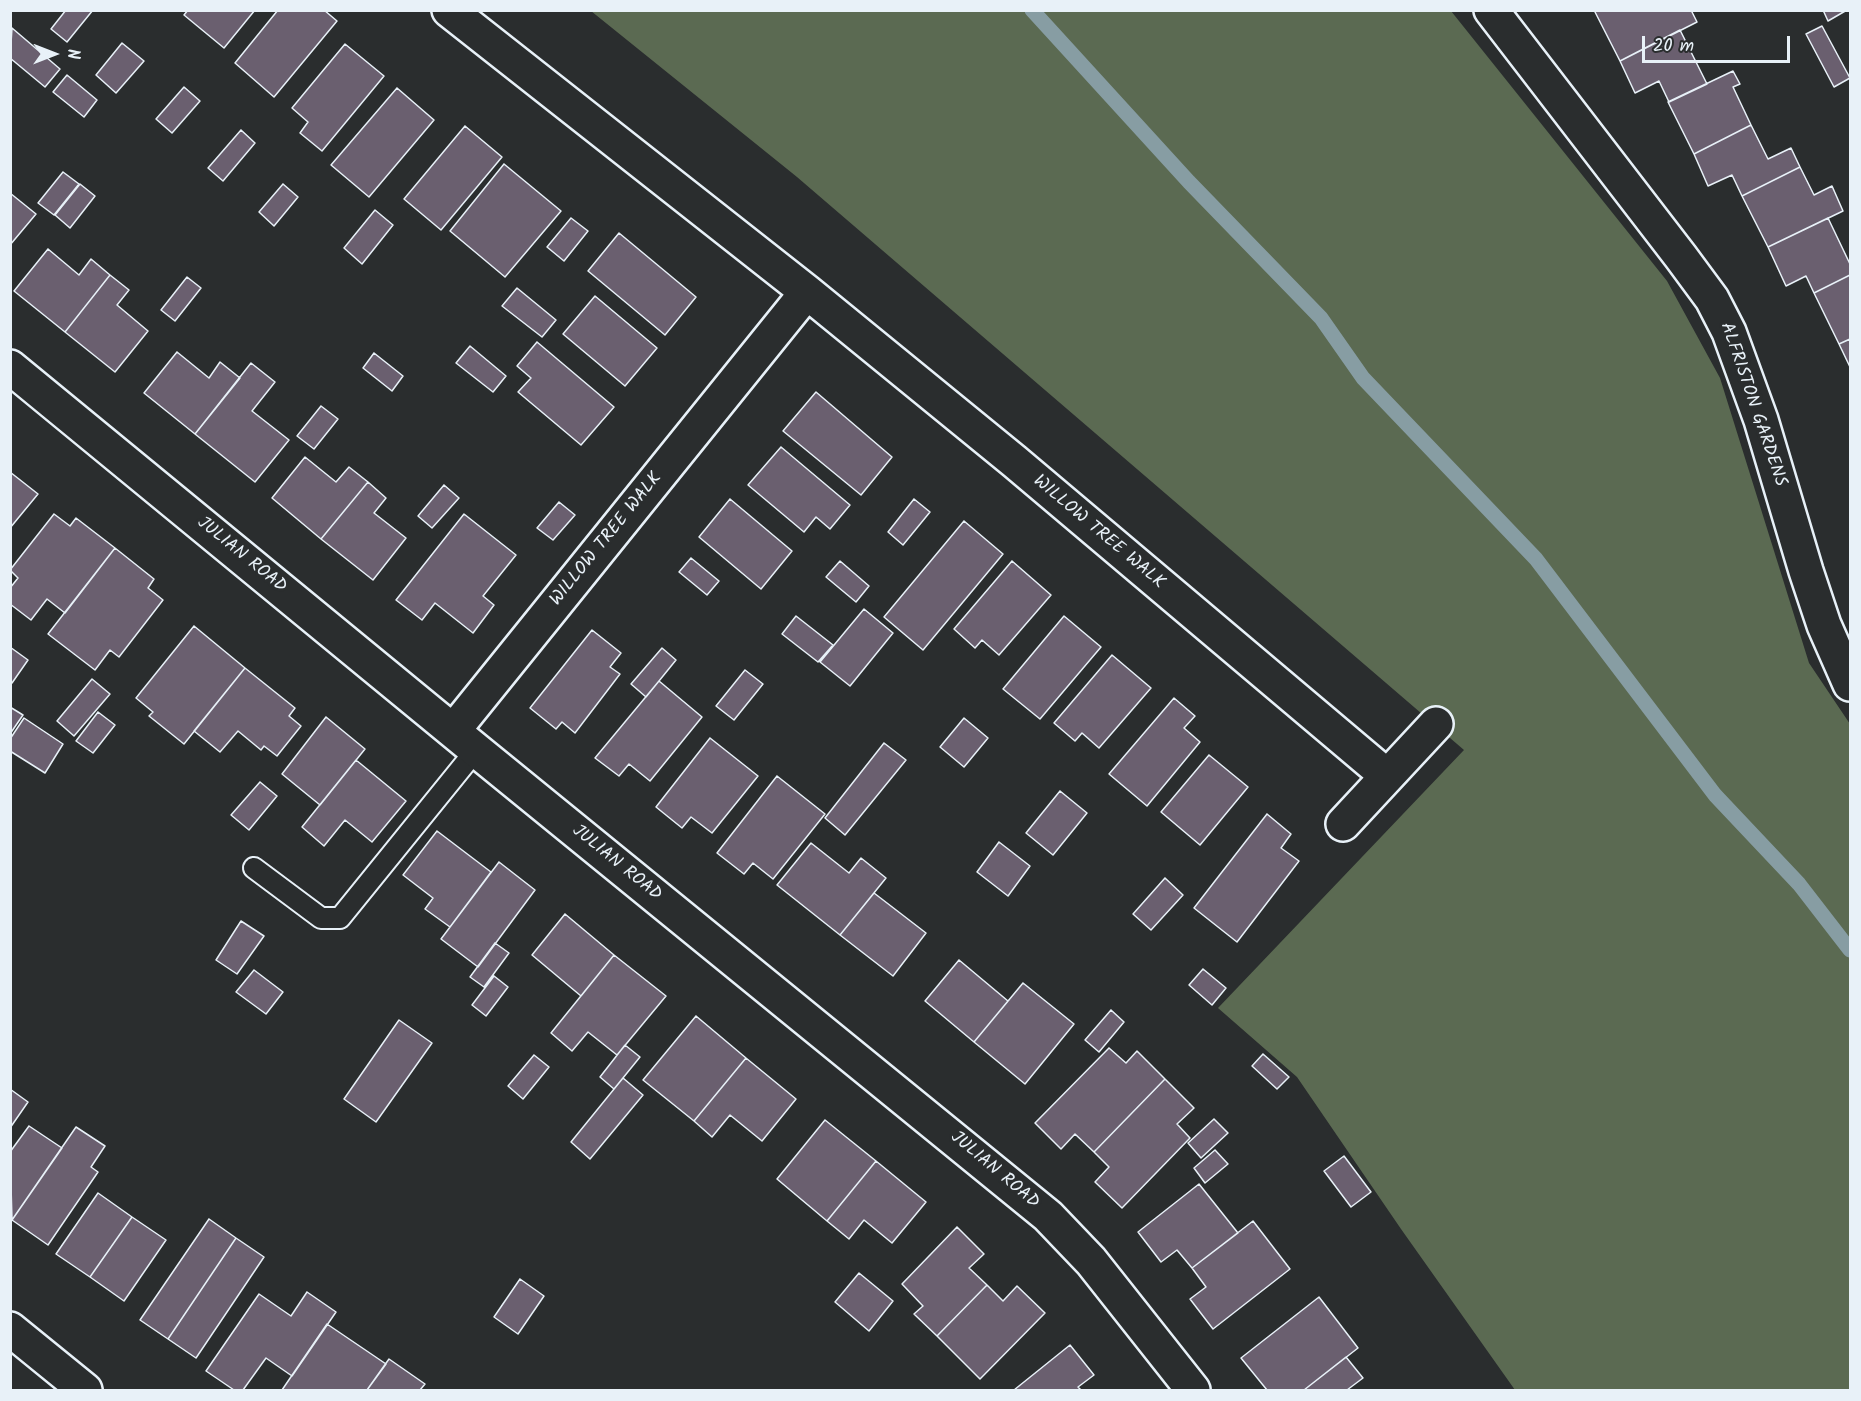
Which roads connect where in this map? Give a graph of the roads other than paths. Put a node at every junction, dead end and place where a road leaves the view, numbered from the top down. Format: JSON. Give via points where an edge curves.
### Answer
{"nodes":[{"id":1,"x":449,"y":10,"type":"edge"},
{"id":2,"x":1491,"y":10,"type":"edge"},
{"id":3,"x":807,"y":292,"type":"junction"},
{"id":4,"x":10,"y":367,"type":"edge"},
{"id":5,"x":1851,"y":684,"type":"edge"},
{"id":6,"x":1436,"y":724,"type":"dead end"},
{"id":7,"x":465,"y":741,"type":"junction"},
{"id":8,"x":1387,"y":776,"type":"junction"},
{"id":9,"x":1343,"y":824,"type":"dead end"},
{"id":10,"x":254,"y":867,"type":"dead end"},
{"id":11,"x":10,"y":1329,"type":"edge"},
{"id":12,"x":85,"y":1390,"type":"edge"},
{"id":13,"x":1193,"y":1390,"type":"edge"}],
"edges":[{"from":1,"to":3,"type":"street","name":"WILLOW TREE WALK"},
{"from":2,"to":5,"type":"street","name":"ALFRISTON GARDENS","via":[[1712,299],[1729,332],[1761,420],[1824,625]]},
{"from":3,"to":7,"type":"street","name":"WILLOW TREE WALK"},
{"from":3,"to":8,"type":"street","name":"WILLOW TREE WALK"},
{"from":4,"to":7,"type":"street","name":"JULIAN ROAD"},
{"from":6,"to":8,"type":"street"},
{"from":7,"to":10,"type":"lane","via":[[340,918],[321,918]]},
{"from":7,"to":13,"type":"street","name":"JULIAN ROAD","via":[[1048,1216],[1091,1261]]},
{"from":8,"to":9,"type":"street"},
{"from":11,"to":12,"type":"street"}]}
